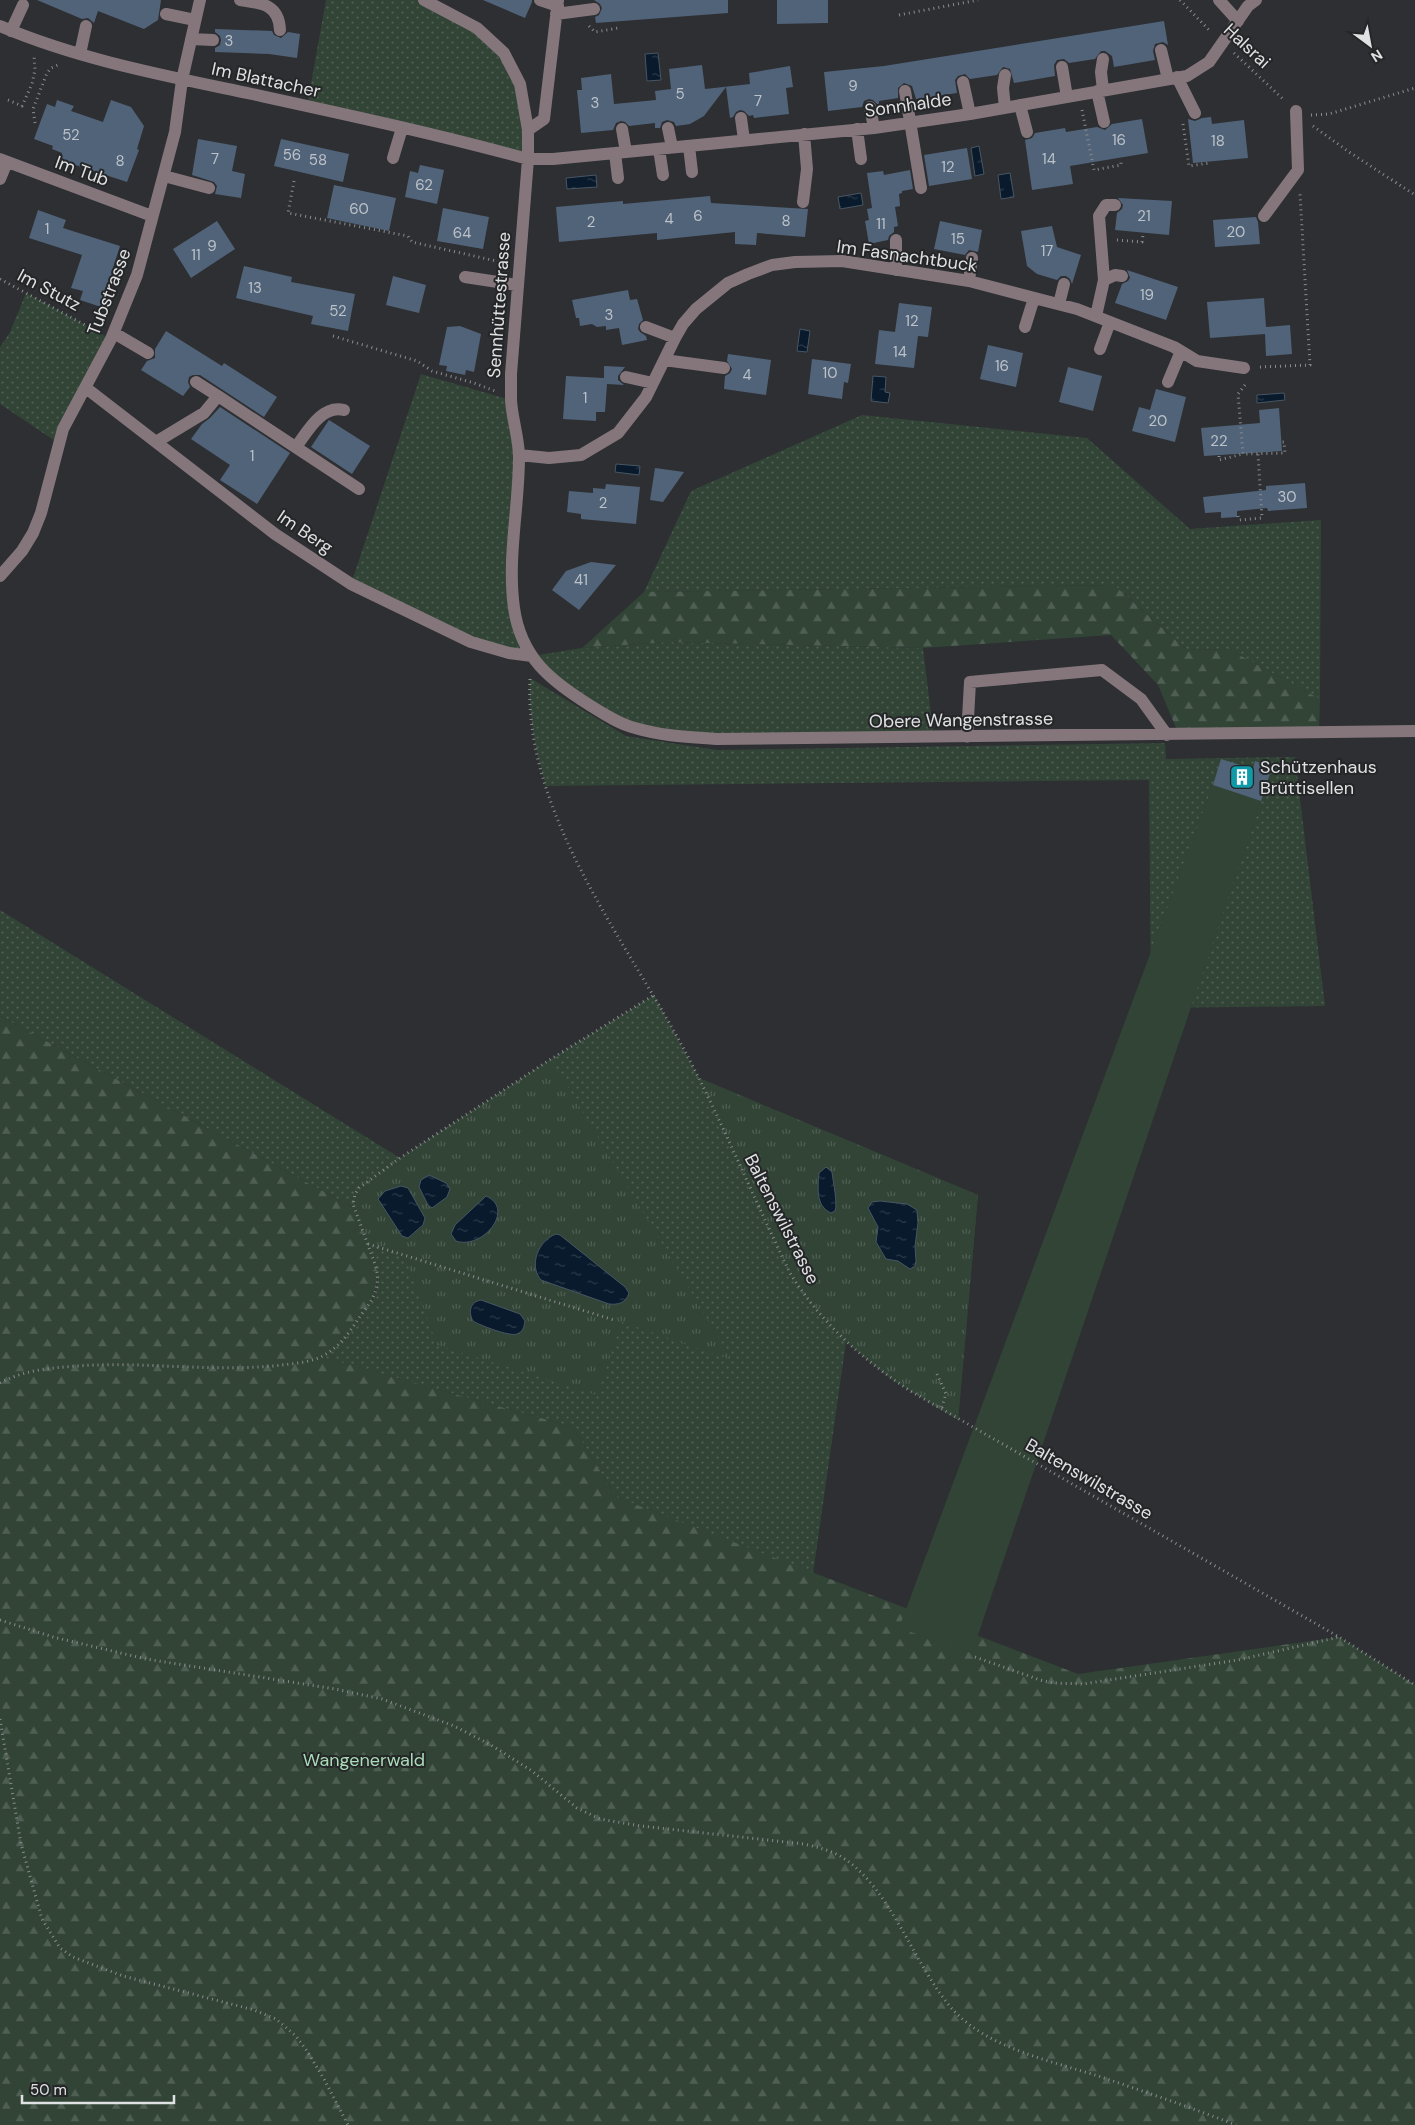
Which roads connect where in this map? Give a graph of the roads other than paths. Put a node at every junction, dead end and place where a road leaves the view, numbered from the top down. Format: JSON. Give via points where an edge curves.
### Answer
{"nodes":[{"id":1,"x":200,"y":0,"type":"edge"},
{"id":2,"x":240,"y":0,"type":"edge"},
{"id":3,"x":424,"y":0,"type":"edge"},
{"id":4,"x":540,"y":0,"type":"edge"},
{"id":5,"x":1219,"y":0,"type":"edge"},
{"id":6,"x":1256,"y":0,"type":"edge"},
{"id":7,"x":23,"y":5,"type":"dead end"},
{"id":8,"x":557,"y":6,"type":"edge"},
{"id":9,"x":594,"y":9,"type":"dead end"},
{"id":10,"x":166,"y":14,"type":"dead end"},
{"id":11,"x":196,"y":20,"type":"junction"},
{"id":12,"x":1238,"y":21,"type":"junction"},
{"id":13,"x":86,"y":26,"type":"dead end"},
{"id":14,"x":6,"y":29,"type":"edge"},
{"id":15,"x":280,"y":30,"type":"dead end"},
{"id":16,"x":191,"y":39,"type":"junction"},
{"id":17,"x":213,"y":40,"type":"dead end"},
{"id":18,"x":1161,"y":50,"type":"dead end"},
{"id":19,"x":80,"y":54,"type":"junction"},
{"id":20,"x":1103,"y":59,"type":"dead end"},
{"id":21,"x":1062,"y":67,"type":"dead end"},
{"id":22,"x":1005,"y":76,"type":"dead end"},
{"id":23,"x":1173,"y":78,"type":"junction"},
{"id":24,"x":182,"y":80,"type":"junction"},
{"id":25,"x":963,"y":82,"type":"dead end"},
{"id":26,"x":1100,"y":90,"type":"junction"},
{"id":27,"x":905,"y":91,"type":"dead end"},
{"id":28,"x":1073,"y":95,"type":"junction"},
{"id":29,"x":1020,"y":105,"type":"junction"},
{"id":30,"x":870,"y":107,"type":"dead end"},
{"id":31,"x":1005,"y":108,"type":"junction"},
{"id":32,"x":1193,"y":110,"type":"road end"},
{"id":33,"x":1296,"y":111,"type":"road end"},
{"id":34,"x":970,"y":114,"type":"junction"},
{"id":35,"x":741,"y":118,"type":"dead end"},
{"id":36,"x":1104,"y":122,"type":"dead end"},
{"id":37,"x":909,"y":123,"type":"junction"},
{"id":38,"x":402,"y":128,"type":"junction"},
{"id":39,"x":622,"y":128,"type":"dead end"},
{"id":40,"x":668,"y":128,"type":"dead end"},
{"id":41,"x":874,"y":128,"type":"junction"},
{"id":42,"x":857,"y":129,"type":"junction"},
{"id":43,"x":528,"y":130,"type":"junction"},
{"id":44,"x":1028,"y":132,"type":"dead end"},
{"id":45,"x":804,"y":134,"type":"junction"},
{"id":46,"x":744,"y":140,"type":"junction"},
{"id":47,"x":689,"y":146,"type":"junction"},
{"id":48,"x":666,"y":148,"type":"junction"},
{"id":49,"x":621,"y":152,"type":"junction"},
{"id":50,"x":393,"y":158,"type":"dead end"},
{"id":51,"x":528,"y":159,"type":"junction"},
{"id":52,"x":861,"y":159,"type":"dead end"},
{"id":53,"x":3,"y":161,"type":"edge"},
{"id":54,"x":692,"y":172,"type":"dead end"},
{"id":55,"x":663,"y":175,"type":"dead end"},
{"id":56,"x":164,"y":176,"type":"junction"},
{"id":57,"x":618,"y":178,"type":"dead end"},
{"id":58,"x":0,"y":179,"type":"edge"},
{"id":59,"x":209,"y":188,"type":"dead end"},
{"id":60,"x":921,"y":188,"type":"dead end"},
{"id":61,"x":803,"y":202,"type":"dead end"},
{"id":62,"x":1115,"y":205,"type":"dead end"},
{"id":63,"x":152,"y":216,"type":"junction"},
{"id":64,"x":1264,"y":216,"type":"dead end"},
{"id":65,"x":896,"y":240,"type":"dead end"},
{"id":66,"x":972,"y":258,"type":"dead end"},
{"id":67,"x":896,"y":270,"type":"junction"},
{"id":68,"x":1122,"y":276,"type":"dead end"},
{"id":69,"x":466,"y":277,"type":"dead end"},
{"id":70,"x":1104,"y":280,"type":"junction"},
{"id":71,"x":969,"y":281,"type":"junction"},
{"id":72,"x":1064,"y":284,"type":"dead end"},
{"id":73,"x":517,"y":285,"type":"junction"},
{"id":74,"x":1034,"y":298,"type":"junction"},
{"id":75,"x":1059,"y":304,"type":"junction"},
{"id":76,"x":1096,"y":316,"type":"junction"},
{"id":77,"x":1110,"y":322,"type":"junction"},
{"id":78,"x":646,"y":327,"type":"dead end"},
{"id":79,"x":1025,"y":327,"type":"dead end"},
{"id":80,"x":113,"y":336,"type":"junction"},
{"id":81,"x":675,"y":338,"type":"junction"},
{"id":82,"x":1100,"y":349,"type":"dead end"},
{"id":83,"x":1181,"y":351,"type":"junction"},
{"id":84,"x":148,"y":353,"type":"dead end"},
{"id":85,"x":664,"y":360,"type":"junction"},
{"id":86,"x":724,"y":368,"type":"dead end"},
{"id":87,"x":1244,"y":368,"type":"road end"},
{"id":88,"x":626,"y":377,"type":"dead end"},
{"id":89,"x":196,"y":382,"type":"dead end"},
{"id":90,"x":653,"y":382,"type":"junction"},
{"id":91,"x":1168,"y":382,"type":"dead end"},
{"id":92,"x":86,"y":388,"type":"junction"},
{"id":93,"x":218,"y":396,"type":"junction"},
{"id":94,"x":344,"y":410,"type":"dead end"},
{"id":95,"x":156,"y":442,"type":"junction"},
{"id":96,"x":296,"y":447,"type":"junction"},
{"id":97,"x":519,"y":455,"type":"junction"},
{"id":98,"x":359,"y":489,"type":"dead end"},
{"id":99,"x":0,"y":576,"type":"edge"},
{"id":100,"x":532,"y":656,"type":"junction"},
{"id":101,"x":1415,"y":731,"type":"edge"},
{"id":102,"x":1167,"y":735,"type":"junction"},
{"id":103,"x":968,"y":737,"type":"junction"}],
"edges":[{"from":1,"to":11,"type":"street","name":"Tubstrasse"},
{"from":2,"to":15,"type":"street","via":[[264,3],[280,20]]},
{"from":3,"to":43,"type":"street","name":"Sennhüttestrasse","via":[[477,28],[504,53],[520,84]]},
{"from":4,"to":8,"type":"street"},
{"from":5,"to":12,"type":"street"},
{"from":6,"to":12,"type":"street","name":"Sonnhalde"},
{"from":7,"to":14,"type":"street"},
{"from":8,"to":9,"type":"street"},
{"from":8,"to":43,"type":"street","via":[[544,120]]},
{"from":10,"to":11,"type":"street"},
{"from":11,"to":16,"type":"street","name":"Tubstrasse"},
{"from":12,"to":23,"type":"street","name":"Sonnhalde","via":[[1209,62],[1187,76]]},
{"from":13,"to":19,"type":"street"},
{"from":14,"to":19,"type":"street","name":"Im Blattacher"},
{"from":16,"to":17,"type":"street"},
{"from":16,"to":24,"type":"street","name":"Tubstrasse"},
{"from":18,"to":23,"type":"street"},
{"from":19,"to":24,"type":"street","name":"Im Blattacher"},
{"from":20,"to":26,"type":"street"},
{"from":21,"to":28,"type":"street"},
{"from":22,"to":31,"type":"street"},
{"from":23,"to":26,"type":"street","name":"Sonnhalde"},
{"from":23,"to":32,"type":"street"},
{"from":24,"to":38,"type":"street","name":"Im Blattacher"},
{"from":24,"to":56,"type":"street","name":"Tubstrasse","via":[[175,132]]},
{"from":25,"to":34,"type":"street"},
{"from":26,"to":28,"type":"street","name":"Sonnhalde"},
{"from":26,"to":36,"type":"street"},
{"from":27,"to":37,"type":"street"},
{"from":28,"to":29,"type":"street","name":"Sonnhalde"},
{"from":29,"to":31,"type":"street","name":"Sonnhalde"},
{"from":29,"to":44,"type":"street"},
{"from":30,"to":41,"type":"street"},
{"from":31,"to":34,"type":"street","name":"Sonnhalde"},
{"from":33,"to":64,"type":"street","via":[[1298,170]]},
{"from":34,"to":37,"type":"street","name":"Sonnhalde"},
{"from":35,"to":46,"type":"street"},
{"from":37,"to":41,"type":"street","name":"Sonnhalde"},
{"from":37,"to":60,"type":"street"},
{"from":38,"to":50,"type":"street"},
{"from":38,"to":51,"type":"street","name":"Im Blattacher"},
{"from":39,"to":49,"type":"street"},
{"from":40,"to":48,"type":"street"},
{"from":41,"to":42,"type":"street","name":"Sonnhalde"},
{"from":42,"to":45,"type":"street","name":"Sonnhalde"},
{"from":42,"to":52,"type":"street"},
{"from":43,"to":51,"type":"street","name":"Sennhüttestrasse"},
{"from":45,"to":46,"type":"street","name":"Sonnhalde"},
{"from":45,"to":61,"type":"street","via":[[807,169]]},
{"from":46,"to":47,"type":"street","name":"Sonnhalde"},
{"from":47,"to":48,"type":"street","name":"Sonnhalde"},
{"from":47,"to":54,"type":"street"},
{"from":48,"to":49,"type":"street","name":"Sonnhalde"},
{"from":48,"to":55,"type":"street"},
{"from":49,"to":51,"type":"street","name":"Sonnhalde"},
{"from":49,"to":57,"type":"street"},
{"from":51,"to":73,"type":"street","name":"Sennhüttestrasse"},
{"from":53,"to":58,"type":"street"},
{"from":53,"to":63,"type":"street","name":"Im Tub"},
{"from":56,"to":59,"type":"street"},
{"from":56,"to":63,"type":"street","name":"Tubstrasse"},
{"from":62,"to":70,"type":"street","via":[[1106,205],[1099,216]]},
{"from":63,"to":80,"type":"street","name":"Tubstrasse","via":[[137,275]]},
{"from":65,"to":67,"type":"street"},
{"from":66,"to":71,"type":"street"},
{"from":67,"to":71,"type":"street","name":"Im Fasnachtbuck"},
{"from":67,"to":81,"type":"street","name":"Im Fasnachtbuck","via":[[842,261],[772,265],[728,283],[712,295],[683,324]]},
{"from":68,"to":70,"type":"street"},
{"from":69,"to":73,"type":"street"},
{"from":70,"to":76,"type":"street"},
{"from":71,"to":74,"type":"street","name":"Im Fasnachtbuck"},
{"from":72,"to":75,"type":"street"},
{"from":73,"to":97,"type":"street","name":"Sennhüttestrasse","via":[[511,400]]},
{"from":74,"to":75,"type":"street","name":"Im Fasnachtbuck"},
{"from":74,"to":79,"type":"street"},
{"from":75,"to":76,"type":"street","name":"Im Fasnachtbuck"},
{"from":76,"to":77,"type":"street","name":"Im Fasnachtbuck"},
{"from":77,"to":82,"type":"street"},
{"from":77,"to":83,"type":"street","name":"Im Fasnachtbuck"},
{"from":78,"to":81,"type":"street"},
{"from":80,"to":84,"type":"street"},
{"from":80,"to":92,"type":"street","name":"Tubstrasse"},
{"from":81,"to":85,"type":"street","name":"Im Fasnachtbuck"},
{"from":83,"to":87,"type":"street","name":"Im Fasnachtbuck","via":[[1197,361]]},
{"from":83,"to":91,"type":"street"},
{"from":85,"to":86,"type":"street"},
{"from":85,"to":90,"type":"street","name":"Im Fasnachtbuck"},
{"from":88,"to":90,"type":"street"},
{"from":89,"to":93,"type":"street"},
{"from":90,"to":97,"type":"street","name":"Im Fasnachtbuck","via":[[646,398],[618,433],[581,455],[549,458]]},
{"from":92,"to":95,"type":"street","name":"Im Berg"},
{"from":92,"to":99,"type":"street","name":"Tubstrasse","via":[[63,429],[33,534]]},
{"from":93,"to":95,"type":"street","via":[[204,413]]},
{"from":93,"to":96,"type":"street"},
{"from":94,"to":96,"type":"street","via":[[338,408],[324,413]]},
{"from":95,"to":100,"type":"street","name":"Im Berg","via":[[275,534],[351,584],[472,642]]},
{"from":96,"to":98,"type":"street"},
{"from":97,"to":100,"type":"street","name":"Sennhüttestrasse","via":[[513,599],[519,630]]},
{"from":100,"to":103,"type":"street","name":"Obere Wangenstrasse","via":[[547,675],[605,714],[632,728],[670,736],[717,739]]},
{"from":101,"to":102,"type":"street","name":"Obere Wangenstrasse"},
{"from":102,"to":103,"type":"street","name":"Obere Wangenstrasse"},
{"from":102,"to":103,"type":"street","via":[[1141,700],[1102,670],[970,682]]}]}
